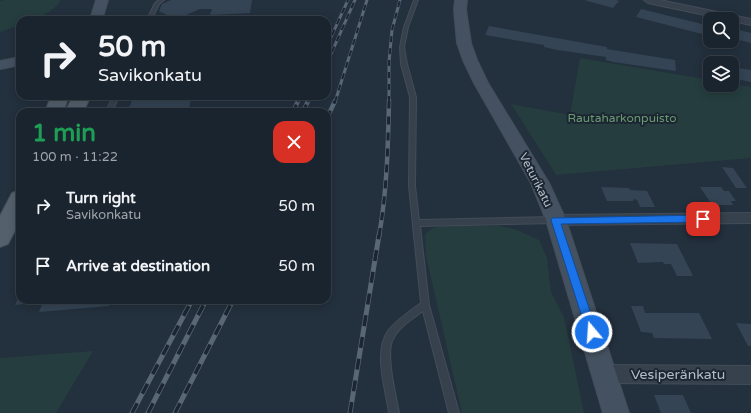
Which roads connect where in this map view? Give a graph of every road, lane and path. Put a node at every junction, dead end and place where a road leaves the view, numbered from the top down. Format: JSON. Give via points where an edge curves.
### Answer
{"nodes":[{"id":1,"x":162,"y":0,"type":"edge"},
{"id":2,"x":416,"y":0,"type":"edge"},
{"id":3,"x":461,"y":0,"type":"edge"},
{"id":4,"x":648,"y":0,"type":"edge"},
{"id":5,"x":97,"y":7,"type":"edge"},
{"id":6,"x":89,"y":16,"type":"edge"},
{"id":7,"x":151,"y":16,"type":"edge"},
{"id":8,"x":750,"y":21,"type":"edge"},
{"id":9,"x":16,"y":55,"type":"edge"},
{"id":10,"x":0,"y":59,"type":"edge"},
{"id":11,"x":16,"y":62,"type":"edge"},
{"id":12,"x":0,"y":65,"type":"edge"},
{"id":13,"x":16,"y":206,"type":"edge"},
{"id":14,"x":751,"y":218,"type":"edge"},
{"id":15,"x":556,"y":220,"type":"junction"},
{"id":16,"x":416,"y":223,"type":"junction"},
{"id":17,"x":0,"y":238,"type":"edge"},
{"id":18,"x":425,"y":305,"type":"junction"},
{"id":19,"x":605,"y":374,"type":"junction"},
{"id":20,"x":751,"y":375,"type":"edge"},
{"id":21,"x":394,"y":413,"type":"edge"},
{"id":22,"x":454,"y":413,"type":"edge"},
{"id":23,"x":616,"y":413,"type":"edge"}],
"edges":[{"from":1,"to":7,"type":"lane","via":[[157,3]]},
{"from":2,"to":16,"type":"lane","via":[[402,47],[413,97],[412,186]]},
{"from":3,"to":15,"type":"street","name":"Veturikatu","via":[[464,43],[470,60],[540,183]]},
{"from":4,"to":8,"type":"street"},
{"from":5,"to":6,"type":"street"},
{"from":9,"to":10,"type":"street"},
{"from":11,"to":12,"type":"street"},
{"from":13,"to":17,"type":"main road"},
{"from":14,"to":15,"type":"street"},
{"from":15,"to":16,"type":"lane"},
{"from":15,"to":19,"type":"street","name":"Veturikatu"},
{"from":16,"to":18,"type":"lane"},
{"from":18,"to":21,"type":"lane","via":[[403,322],[387,342],[386,364]]},
{"from":18,"to":22,"type":"lane"},
{"from":19,"to":20,"type":"street","name":"Vesiperänkatu"},
{"from":19,"to":23,"type":"street","name":"Veturikatu"}]}
